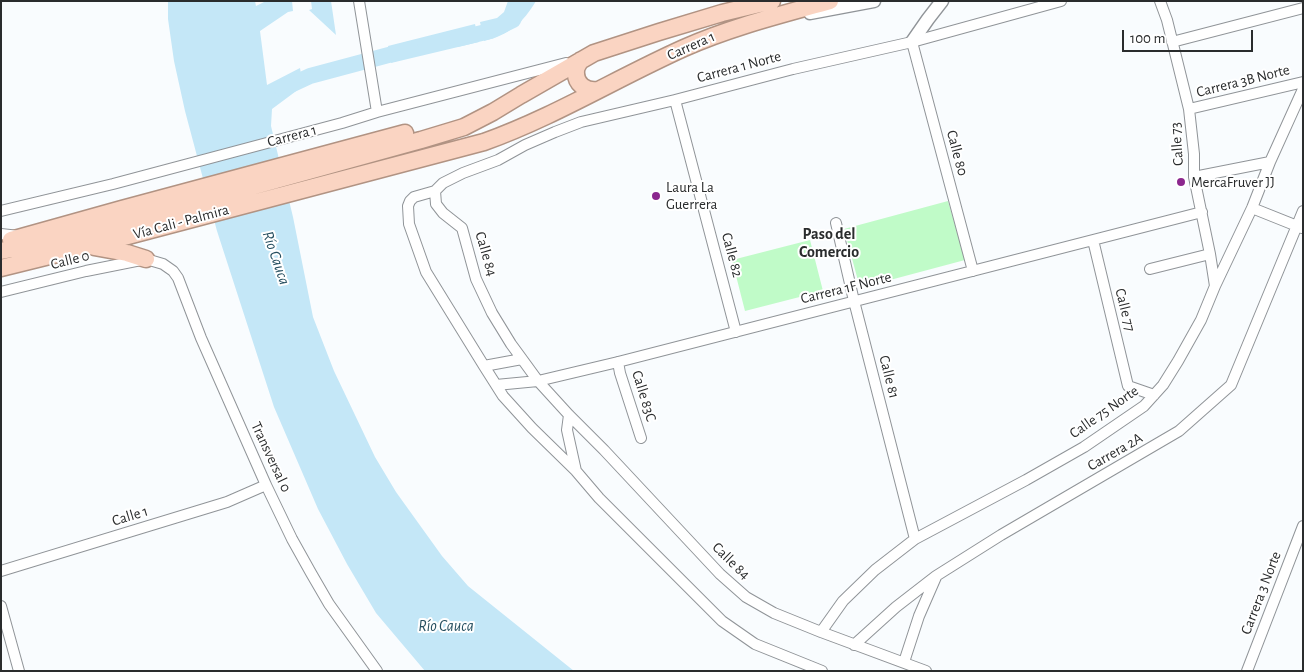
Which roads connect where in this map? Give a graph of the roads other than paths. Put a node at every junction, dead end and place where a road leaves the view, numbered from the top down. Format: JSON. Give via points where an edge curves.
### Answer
{"nodes":[{"id":1,"x":359,"y":1,"type":"edge"},
{"id":2,"x":735,"y":1,"type":"edge"},
{"id":3,"x":755,"y":1,"type":"edge"},
{"id":4,"x":772,"y":1,"type":"edge"},
{"id":5,"x":830,"y":1,"type":"edge"},
{"id":6,"x":874,"y":1,"type":"edge"},
{"id":7,"x":942,"y":1,"type":"edge"},
{"id":8,"x":1061,"y":1,"type":"edge"},
{"id":9,"x":1160,"y":1,"type":"edge"},
{"id":10,"x":1303,"y":8,"type":"edge"},
{"id":11,"x":722,"y":13,"type":"junction"},
{"id":12,"x":760,"y":20,"type":"junction"},
{"id":13,"x":912,"y":42,"type":"junction"},
{"id":14,"x":1172,"y":42,"type":"junction"},
{"id":15,"x":581,"y":60,"type":"junction"},
{"id":16,"x":1303,"y":82,"type":"edge"},
{"id":17,"x":1303,"y":89,"type":"edge"},
{"id":18,"x":598,"y":90,"type":"junction"},
{"id":19,"x":675,"y":100,"type":"junction"},
{"id":20,"x":1189,"y":109,"type":"junction"},
{"id":21,"x":377,"y":112,"type":"junction"},
{"id":22,"x":351,"y":153,"type":"joint"},
{"id":23,"x":1270,"y":162,"type":"junction"},
{"id":24,"x":360,"y":175,"type":"joint"},
{"id":25,"x":1194,"y":177,"type":"junction"},
{"id":26,"x":435,"y":191,"type":"junction"},
{"id":27,"x":1252,"y":208,"type":"junction"},
{"id":28,"x":1,"y":211,"type":"edge"},
{"id":29,"x":1303,"y":211,"type":"edge"},
{"id":30,"x":1202,"y":212,"type":"junction"},
{"id":31,"x":127,"y":222,"type":"junction"},
{"id":32,"x":836,"y":222,"type":"dead end"},
{"id":33,"x":1300,"y":227,"type":"edge"},
{"id":34,"x":1,"y":234,"type":"edge"},
{"id":35,"x":25,"y":236,"type":"junction"},
{"id":36,"x":1093,"y":240,"type":"junction"},
{"id":37,"x":1,"y":243,"type":"edge"},
{"id":38,"x":90,"y":246,"type":"junction"},
{"id":39,"x":1,"y":251,"type":"edge"},
{"id":40,"x":1210,"y":254,"type":"junction"},
{"id":41,"x":146,"y":259,"type":"junction"},
{"id":42,"x":1,"y":268,"type":"edge"},
{"id":43,"x":1150,"y":269,"type":"dead end"},
{"id":44,"x":973,"y":271,"type":"junction"},
{"id":45,"x":1215,"y":286,"type":"junction"},
{"id":46,"x":1,"y":292,"type":"edge"},
{"id":47,"x":854,"y":301,"type":"junction"},
{"id":48,"x":736,"y":332,"type":"junction"},
{"id":49,"x":522,"y":359,"type":"junction"},
{"id":50,"x":618,"y":362,"type":"junction"},
{"id":51,"x":484,"y":366,"type":"junction"},
{"id":52,"x":538,"y":381,"type":"junction"},
{"id":53,"x":496,"y":385,"type":"junction"},
{"id":54,"x":1154,"y":395,"type":"junction"},
{"id":55,"x":569,"y":415,"type":"junction"},
{"id":56,"x":642,"y":438,"type":"dead end"},
{"id":57,"x":576,"y":470,"type":"junction"},
{"id":58,"x":266,"y":485,"type":"junction"},
{"id":59,"x":1303,"y":526,"type":"edge"},
{"id":60,"x":915,"y":539,"type":"junction"},
{"id":61,"x":1,"y":572,"type":"edge"},
{"id":62,"x":936,"y":576,"type":"junction"},
{"id":63,"x":1,"y":606,"type":"edge"},
{"id":64,"x":821,"y":632,"type":"junction"},
{"id":65,"x":854,"y":645,"type":"junction"},
{"id":66,"x":904,"y":662,"type":"junction"},
{"id":67,"x":802,"y":667,"type":"edge"},
{"id":68,"x":19,"y":671,"type":"edge"},
{"id":69,"x":377,"y":671,"type":"edge"},
{"id":70,"x":822,"y":671,"type":"edge"},
{"id":71,"x":926,"y":671,"type":"edge"},
{"id":72,"x":1247,"y":671,"type":"edge"}],
"edges":[{"from":1,"to":21,"type":"street"},
{"from":2,"to":11,"type":"street"},
{"from":3,"to":11,"type":"street"},
{"from":4,"to":11,"type":"highway","name":"Carrera 1"},
{"from":5,"to":12,"type":"highway","name":"Carrera 1"},
{"from":6,"to":12,"type":"street"},
{"from":7,"to":13,"type":"street"},
{"from":8,"to":13,"type":"street","name":"Carrera 1 Norte"},
{"from":9,"to":14,"type":"street","name":"Calle 73"},
{"from":10,"to":14,"type":"street"},
{"from":11,"to":15,"type":"highway","name":"Carrera 1","via":[[594,53]]},
{"from":12,"to":18,"type":"highway","name":"Carrera 1","via":[[684,48]]},
{"from":13,"to":19,"type":"street","name":"Carrera 1 Norte"},
{"from":13,"to":44,"type":"street","name":"Calle 80"},
{"from":14,"to":20,"type":"street","name":"Calle 73"},
{"from":15,"to":18,"type":"highway","via":[[576,71],[578,82],[586,90]]},
{"from":15,"to":21,"type":"street","name":"Carrera 1"},
{"from":15,"to":22,"type":"highway","name":"Carrera 1","via":[[464,126]]},
{"from":16,"to":20,"type":"street","name":"Carrera 3B Norte"},
{"from":17,"to":23,"type":"street","name":"Calle 75 Norte"},
{"from":18,"to":24,"type":"highway","name":"Carrera 1","via":[[515,131]]},
{"from":19,"to":26,"type":"street","name":"Carrera 1 Norte","via":[[581,122],[554,132],[498,160],[463,172]]},
{"from":19,"to":48,"type":"street","name":"Calle 82"},
{"from":20,"to":25,"type":"street","name":"Calle 73"},
{"from":21,"to":28,"type":"street","name":"Carrera 1"},
{"from":22,"to":31,"type":"highway","name":"Vía Cali - Palmira"},
{"from":23,"to":25,"type":"street"},
{"from":23,"to":27,"type":"street","name":"Calle 75 Norte"},
{"from":24,"to":31,"type":"highway","name":"Vía Cali - Palmira"},
{"from":25,"to":30,"type":"street","name":"Calle 73"},
{"from":26,"to":49,"type":"street","name":"Calle 84","via":[[436,204],[462,228],[476,279],[492,312]]},
{"from":26,"to":51,"type":"street","via":[[410,201],[409,224],[426,272]]},
{"from":27,"to":33,"type":"street"},
{"from":27,"to":45,"type":"street","name":"Calle 75 Norte"},
{"from":29,"to":33,"type":"street","name":"Carrera 2A"},
{"from":30,"to":36,"type":"street","name":"Carrera 1F Norte"},
{"from":30,"to":40,"type":"street","name":"Calle 73"},
{"from":31,"to":35,"type":"highway"},
{"from":31,"to":38,"type":"highway","name":"Vía Cali - Palmira"},
{"from":31,"to":39,"type":"highway","name":"Vía Cali - Palmira"},
{"from":32,"to":47,"type":"street","name":"Calle 81"},
{"from":33,"to":62,"type":"street","name":"Carrera 2A","via":[[1231,385],[1179,431]]},
{"from":34,"to":35,"type":"street"},
{"from":35,"to":37,"type":"highway"},
{"from":36,"to":44,"type":"street","name":"Carrera 1F Norte"},
{"from":36,"to":54,"type":"street","name":"Calle 77","via":[[1128,386]]},
{"from":38,"to":41,"type":"highway"},
{"from":38,"to":42,"type":"highway","name":"Vía Cali - Palmira"},
{"from":40,"to":43,"type":"street"},
{"from":40,"to":45,"type":"street","name":"Calle 73"},
{"from":41,"to":46,"type":"street","name":"Calle 0"},
{"from":41,"to":58,"type":"street","name":"Transversal 0","via":[[163,264],[178,278]]},
{"from":44,"to":47,"type":"street","name":"Carrera 1F Norte"},
{"from":45,"to":54,"type":"street","name":"Calle 75 Norte","via":[[1201,320]]},
{"from":47,"to":48,"type":"street","name":"Carrera 1F Norte"},
{"from":47,"to":60,"type":"street","name":"Calle 81"},
{"from":48,"to":50,"type":"street","name":"Carrera 1F Norte"},
{"from":49,"to":51,"type":"street"},
{"from":49,"to":52,"type":"street","name":"Calle 84"},
{"from":50,"to":52,"type":"street","name":"Carrera 1F Norte"},
{"from":50,"to":56,"type":"street","name":"Calle 83C"},
{"from":51,"to":53,"type":"street"},
{"from":52,"to":53,"type":"street","name":"Carrera 1F Norte"},
{"from":52,"to":55,"type":"street","name":"Calle 84"},
{"from":53,"to":57,"type":"street","via":[[532,428]]},
{"from":54,"to":60,"type":"street","name":"Calle 75 Norte","via":[[1144,406],[1084,446]]},
{"from":55,"to":57,"type":"street","via":[[567,430]]},
{"from":55,"to":64,"type":"street","name":"Calle 84","via":[[720,574],[746,597],[774,613]]},
{"from":57,"to":67,"type":"street","via":[[599,498],[722,621],[756,644]]},
{"from":58,"to":61,"type":"street","name":"Calle 1","via":[[227,502]]},
{"from":58,"to":69,"type":"street","name":"Transversal 0","via":[[315,581]]},
{"from":59,"to":72,"type":"street","name":"Carrera 3 Norte"},
{"from":60,"to":64,"type":"street","name":"Calle 75 Norte","via":[[875,570],[843,601]]},
{"from":62,"to":65,"type":"street","name":"Carrera 2A"},
{"from":62,"to":66,"type":"street"},
{"from":63,"to":68,"type":"street"},
{"from":64,"to":65,"type":"street","name":"Calle 84"},
{"from":65,"to":66,"type":"street","name":"Calle 84"},
{"from":66,"to":71,"type":"street","name":"Calle 84"},
{"from":67,"to":70,"type":"street"}]}
